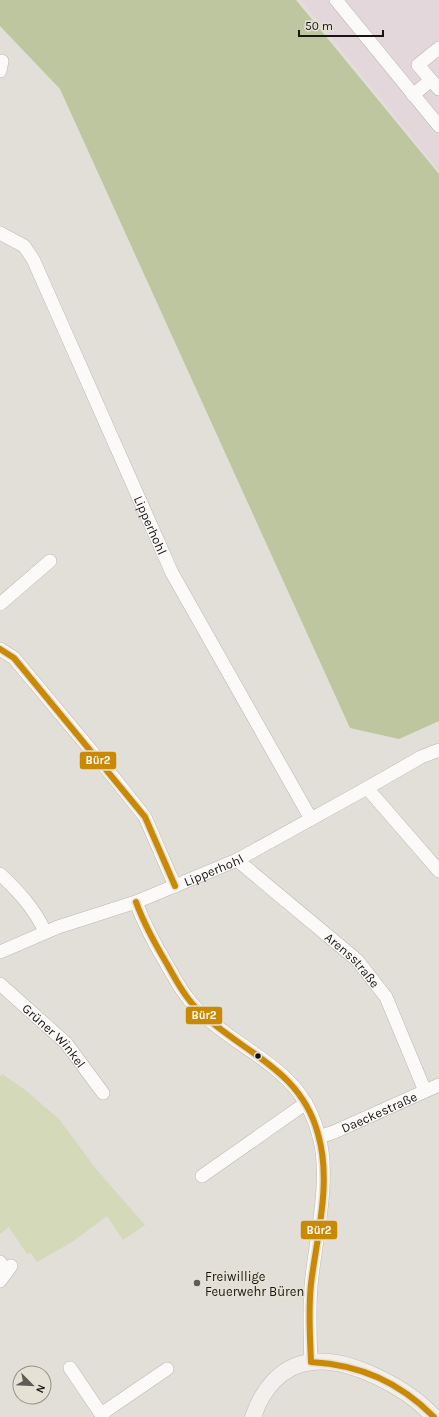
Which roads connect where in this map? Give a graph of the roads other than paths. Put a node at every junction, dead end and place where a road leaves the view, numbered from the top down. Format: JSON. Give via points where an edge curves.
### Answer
{"nodes":[{"id":1,"x":336,"y":0,"type":"edge"},
{"id":2,"x":439,"y":48,"type":"edge"},
{"id":3,"x":435,"y":84,"type":"edge"},
{"id":4,"x":413,"y":95,"type":"junction"},
{"id":5,"x":439,"y":126,"type":"edge"},
{"id":6,"x":0,"y":233,"type":"edge"},
{"id":7,"x":50,"y":561,"type":"dead end"},
{"id":8,"x":0,"y":604,"type":"edge"},
{"id":9,"x":0,"y":649,"type":"edge"},
{"id":10,"x":439,"y":750,"type":"edge"},
{"id":11,"x":367,"y":788,"type":"junction"},
{"id":12,"x":311,"y":819,"type":"junction"},
{"id":13,"x":237,"y":860,"type":"junction"},
{"id":14,"x":439,"y":871,"type":"edge"},
{"id":15,"x":0,"y":874,"type":"edge"},
{"id":16,"x":175,"y":886,"type":"junction"},
{"id":17,"x":136,"y":902,"type":"junction"},
{"id":18,"x":45,"y":932,"type":"junction"},
{"id":19,"x":0,"y":952,"type":"edge"},
{"id":20,"x":0,"y":984,"type":"edge"},
{"id":21,"x":439,"y":1085,"type":"edge"},
{"id":22,"x":425,"y":1091,"type":"junction"},
{"id":23,"x":103,"y":1093,"type":"dead end"},
{"id":24,"x":306,"y":1103,"type":"junction"},
{"id":25,"x":319,"y":1137,"type":"junction"},
{"id":26,"x":202,"y":1176,"type":"dead end"},
{"id":27,"x":311,"y":1362,"type":"junction"},
{"id":28,"x":70,"y":1368,"type":"dead end"},
{"id":29,"x":167,"y":1369,"type":"dead end"},
{"id":30,"x":435,"y":1414,"type":"edge"},
{"id":31,"x":102,"y":1416,"type":"edge"},
{"id":32,"x":253,"y":1417,"type":"edge"}],
"edges":[{"from":1,"to":4,"type":"street"},
{"from":2,"to":3,"type":"street","via":[[418,65]]},
{"from":3,"to":4,"type":"street"},
{"from":4,"to":5,"type":"street"},
{"from":6,"to":12,"type":"street","name":"Lipperhohl","via":[[24,246],[33,259],[172,573]]},
{"from":7,"to":8,"type":"street"},
{"from":9,"to":16,"type":"street","via":[[14,658],[145,817]]},
{"from":10,"to":11,"type":"street","name":"Lipperhohl","via":[[420,757]]},
{"from":11,"to":12,"type":"street","name":"Lipperhohl"},
{"from":11,"to":14,"type":"street"},
{"from":12,"to":13,"type":"street","name":"Lipperhohl"},
{"from":13,"to":16,"type":"street","name":"Lipperhohl"},
{"from":13,"to":22,"type":"street","name":"Arensstraße","via":[[357,960],[386,997]]},
{"from":15,"to":18,"type":"street","via":[[19,892]]},
{"from":16,"to":17,"type":"street","name":"Lipperhohl"},
{"from":17,"to":18,"type":"street","name":"Lipperhohl"},
{"from":17,"to":24,"type":"street","via":[[143,922],[188,999],[211,1023],[283,1076]]},
{"from":18,"to":19,"type":"street","name":"Lipperhohl"},
{"from":20,"to":23,"type":"street","name":"Grüner Winkel","via":[[66,1043]]},
{"from":21,"to":22,"type":"street","name":"Daeckestraße"},
{"from":22,"to":25,"type":"street","name":"Daeckestraße"},
{"from":24,"to":25,"type":"street"},
{"from":24,"to":26,"type":"street"},
{"from":25,"to":27,"type":"street","via":[[323,1170],[311,1287]]},
{"from":27,"to":30,"type":"main road","via":[[328,1362],[372,1374],[406,1393]]},
{"from":27,"to":32,"type":"main road","via":[[295,1366],[276,1378],[262,1396]]},
{"from":28,"to":31,"type":"street"},
{"from":29,"to":31,"type":"street"}]}
